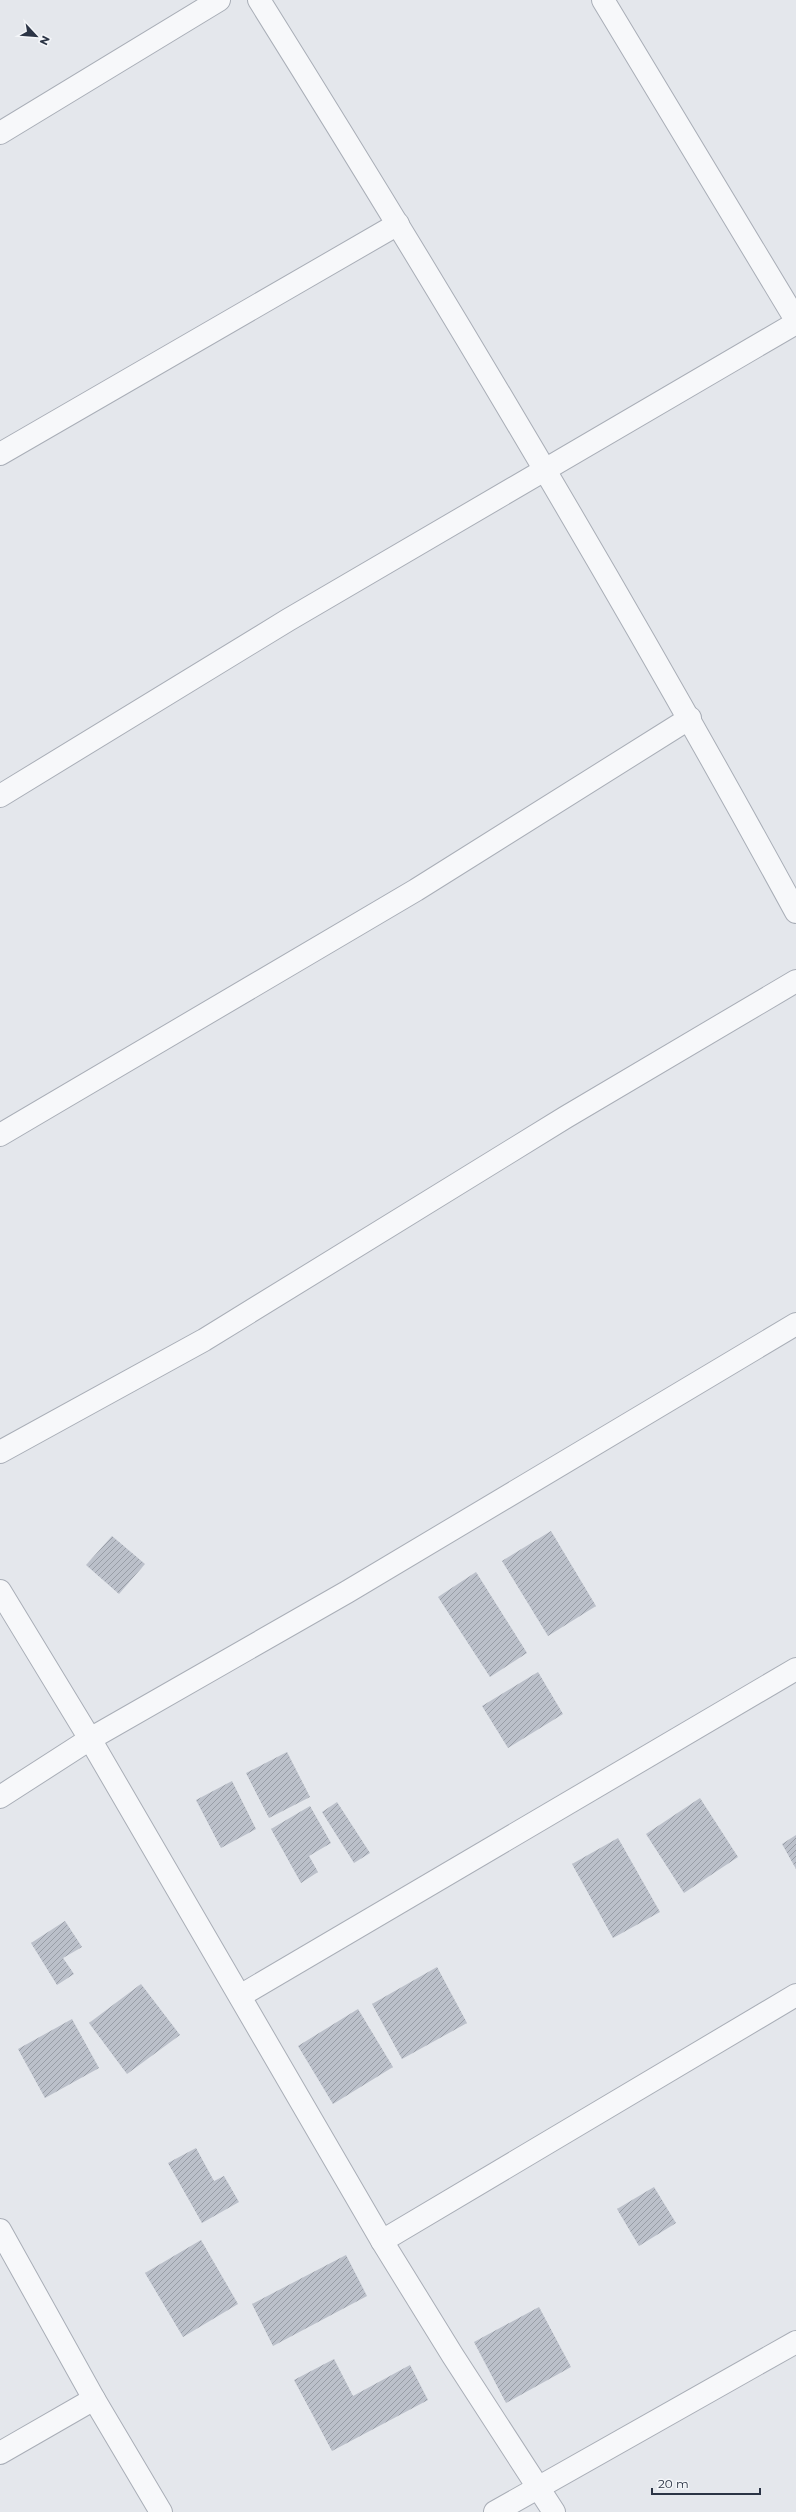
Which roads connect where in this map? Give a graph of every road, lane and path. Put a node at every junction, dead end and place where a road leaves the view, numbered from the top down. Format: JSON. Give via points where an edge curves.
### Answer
{"nodes":[{"id":1,"x":219,"y":0,"type":"edge"},
{"id":2,"x":259,"y":0,"type":"edge"},
{"id":3,"x":603,"y":0,"type":"edge"},
{"id":4,"x":0,"y":133,"type":"edge"},
{"id":5,"x":398,"y":224,"type":"junction"},
{"id":6,"x":796,"y":320,"type":"edge"},
{"id":7,"x":796,"y":323,"type":"edge"},
{"id":8,"x":0,"y":454,"type":"edge"},
{"id":9,"x":545,"y":472,"type":"junction"},
{"id":10,"x":690,"y":718,"type":"junction"},
{"id":11,"x":0,"y":796,"type":"edge"},
{"id":12,"x":796,"y":912,"type":"edge"},
{"id":13,"x":796,"y":981,"type":"edge"},
{"id":14,"x":0,"y":1135,"type":"edge"},
{"id":15,"x":796,"y":1324,"type":"edge"},
{"id":16,"x":0,"y":1452,"type":"edge"},
{"id":17,"x":0,"y":1591,"type":"edge"},
{"id":18,"x":796,"y":1669,"type":"edge"},
{"id":19,"x":90,"y":1739,"type":"junction"},
{"id":20,"x":0,"y":1797,"type":"edge"},
{"id":21,"x":796,"y":1995,"type":"edge"},
{"id":22,"x":240,"y":1996,"type":"junction"},
{"id":23,"x":0,"y":2230,"type":"edge"},
{"id":24,"x":382,"y":2241,"type":"junction"},
{"id":25,"x":796,"y":2342,"type":"edge"},
{"id":26,"x":94,"y":2399,"type":"junction"},
{"id":27,"x":0,"y":2453,"type":"edge"},
{"id":28,"x":540,"y":2489,"type":"junction"},
{"id":29,"x":161,"y":2512,"type":"edge"},
{"id":30,"x":496,"y":2512,"type":"edge"},
{"id":31,"x":554,"y":2512,"type":"edge"}],
"edges":[{"from":1,"to":4,"type":"street"},
{"from":2,"to":5,"type":"street"},
{"from":3,"to":6,"type":"street"},
{"from":5,"to":8,"type":"street"},
{"from":5,"to":9,"type":"street"},
{"from":7,"to":9,"type":"street"},
{"from":9,"to":10,"type":"street"},
{"from":9,"to":11,"type":"street","via":[[288,620]]},
{"from":10,"to":12,"type":"street"},
{"from":10,"to":14,"type":"street","via":[[416,890]]},
{"from":13,"to":16,"type":"street","via":[[566,1117],[204,1340]]},
{"from":15,"to":19,"type":"street","via":[[354,1588]]},
{"from":17,"to":19,"type":"street"},
{"from":18,"to":22,"type":"street"},
{"from":19,"to":20,"type":"street"},
{"from":19,"to":22,"type":"street"},
{"from":21,"to":24,"type":"street"},
{"from":22,"to":24,"type":"street"},
{"from":23,"to":26,"type":"street"},
{"from":24,"to":28,"type":"street"},
{"from":25,"to":28,"type":"street"},
{"from":26,"to":27,"type":"street"},
{"from":26,"to":29,"type":"street"},
{"from":28,"to":30,"type":"street"},
{"from":28,"to":31,"type":"street"}]}
